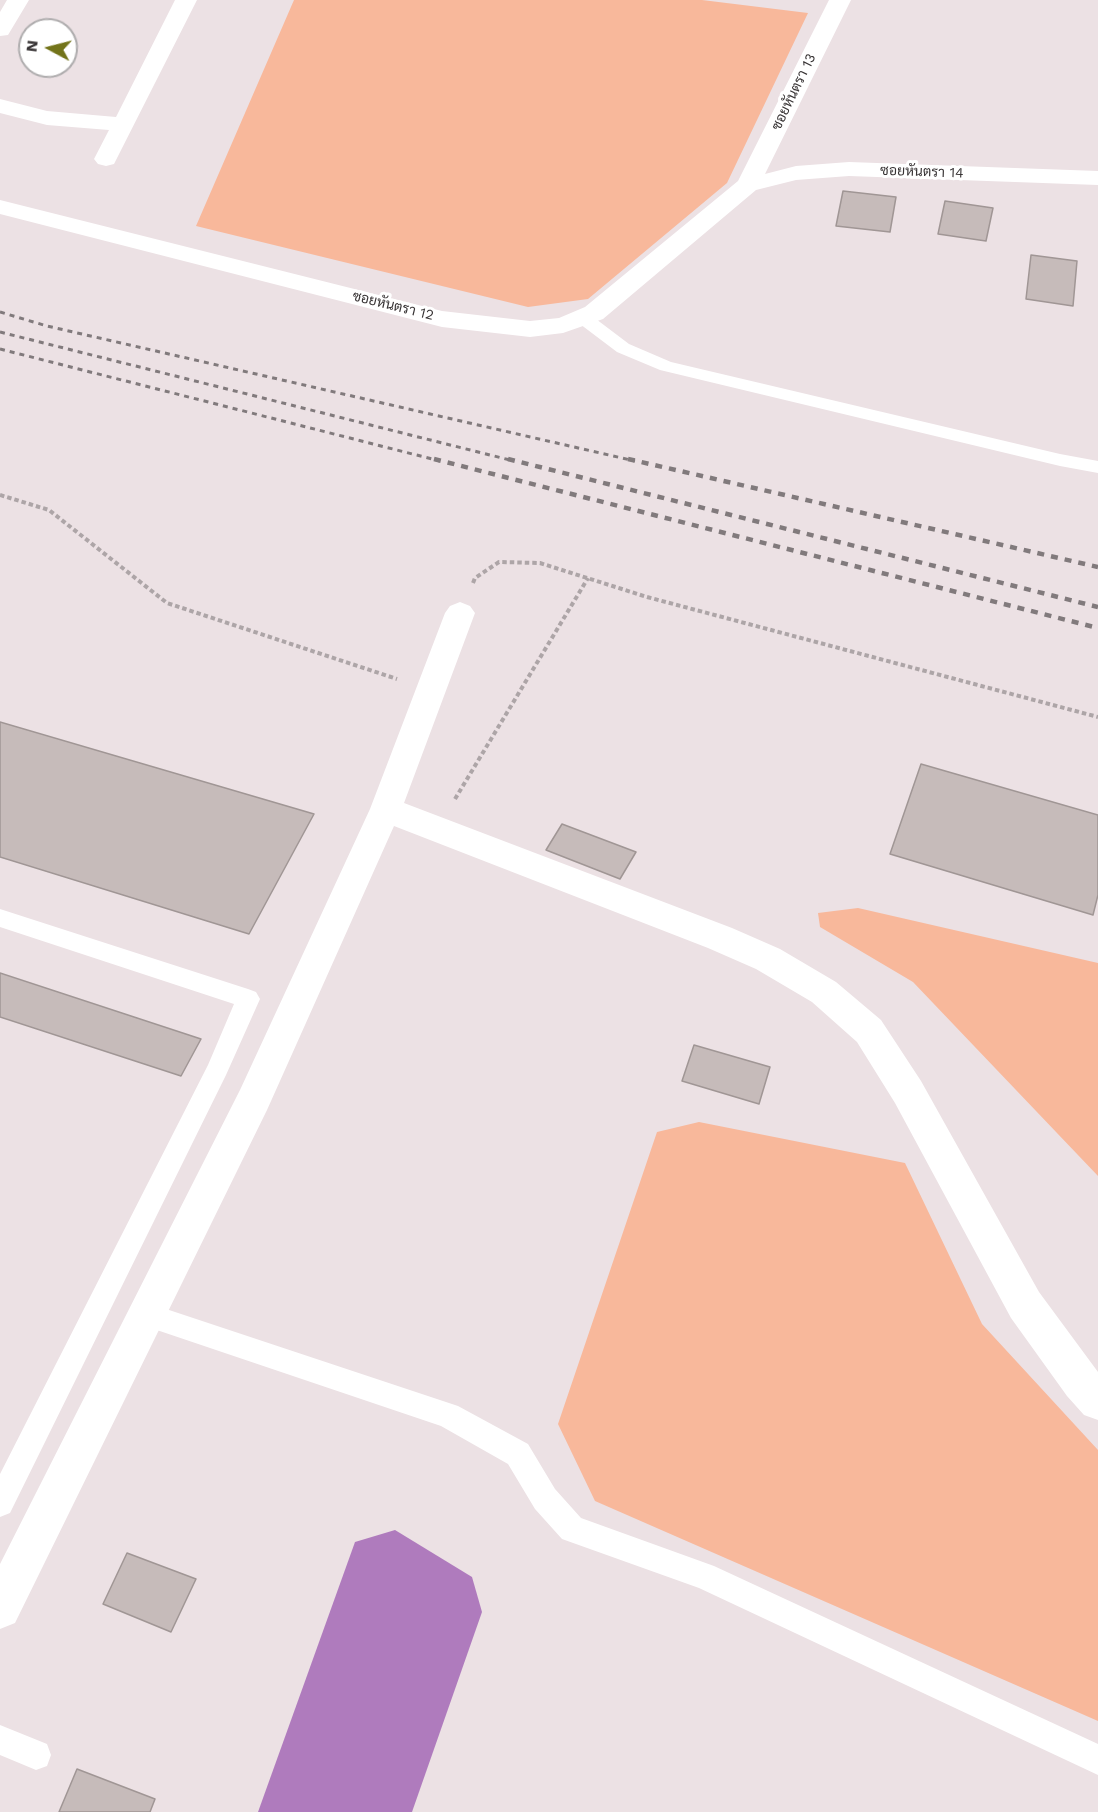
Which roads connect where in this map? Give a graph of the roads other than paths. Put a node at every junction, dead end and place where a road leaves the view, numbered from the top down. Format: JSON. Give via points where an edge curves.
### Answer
{"nodes":[{"id":1,"x":18,"y":0,"type":"edge"},
{"id":2,"x":186,"y":0,"type":"edge"},
{"id":3,"x":840,"y":0,"type":"edge"},
{"id":4,"x":0,"y":30,"type":"edge"},
{"id":5,"x":0,"y":106,"type":"edge"},
{"id":6,"x":124,"y":124,"type":"junction"},
{"id":7,"x":106,"y":159,"type":"dead end"},
{"id":8,"x":1098,"y":178,"type":"edge"},
{"id":9,"x":748,"y":185,"type":"junction"},
{"id":10,"x":0,"y":207,"type":"edge"},
{"id":11,"x":582,"y":317,"type":"junction"},
{"id":12,"x":1098,"y":467,"type":"edge"},
{"id":13,"x":460,"y":613,"type":"road end"},
{"id":14,"x":386,"y":809,"type":"junction"},
{"id":15,"x":0,"y":918,"type":"edge"},
{"id":16,"x":148,"y":1315,"type":"junction"},
{"id":17,"x":1098,"y":1401,"type":"edge"},
{"id":18,"x":0,"y":1503,"type":"edge"},
{"id":19,"x":0,"y":1608,"type":"edge"},
{"id":20,"x":0,"y":1740,"type":"edge"},
{"id":21,"x":36,"y":1755,"type":"dead end"},
{"id":22,"x":1098,"y":1760,"type":"edge"}],
"edges":[{"from":1,"to":4,"type":"street"},
{"from":2,"to":6,"type":"street"},
{"from":3,"to":9,"type":"street","name":"ซอยหันตรา 13"},
{"from":5,"to":6,"type":"street","via":[[47,118]]},
{"from":6,"to":7,"type":"street"},
{"from":8,"to":9,"type":"street","name":"ซอยหันตรา 14","via":[[849,169],[796,173]]},
{"from":9,"to":11,"type":"street","name":"ซอยหันตรา 12","via":[[594,313]]},
{"from":10,"to":11,"type":"street","name":"ซอยหันตรา 12","via":[[442,319],[530,328],[563,325]]},
{"from":11,"to":12,"type":"lane","via":[[623,348],[666,366]]},
{"from":13,"to":14,"type":"street"},
{"from":14,"to":16,"type":"street","via":[[254,1099]]},
{"from":14,"to":17,"type":"street","via":[[720,938],[768,959],[824,992],[869,1031],[908,1092],[1025,1305]]},
{"from":15,"to":18,"type":"lane","via":[[248,999],[219,1068]]},
{"from":16,"to":19,"type":"street"},
{"from":16,"to":22,"type":"lane","via":[[448,1415],[518,1454],[545,1499],[572,1529],[704,1576]]},
{"from":20,"to":21,"type":"lane"}]}
